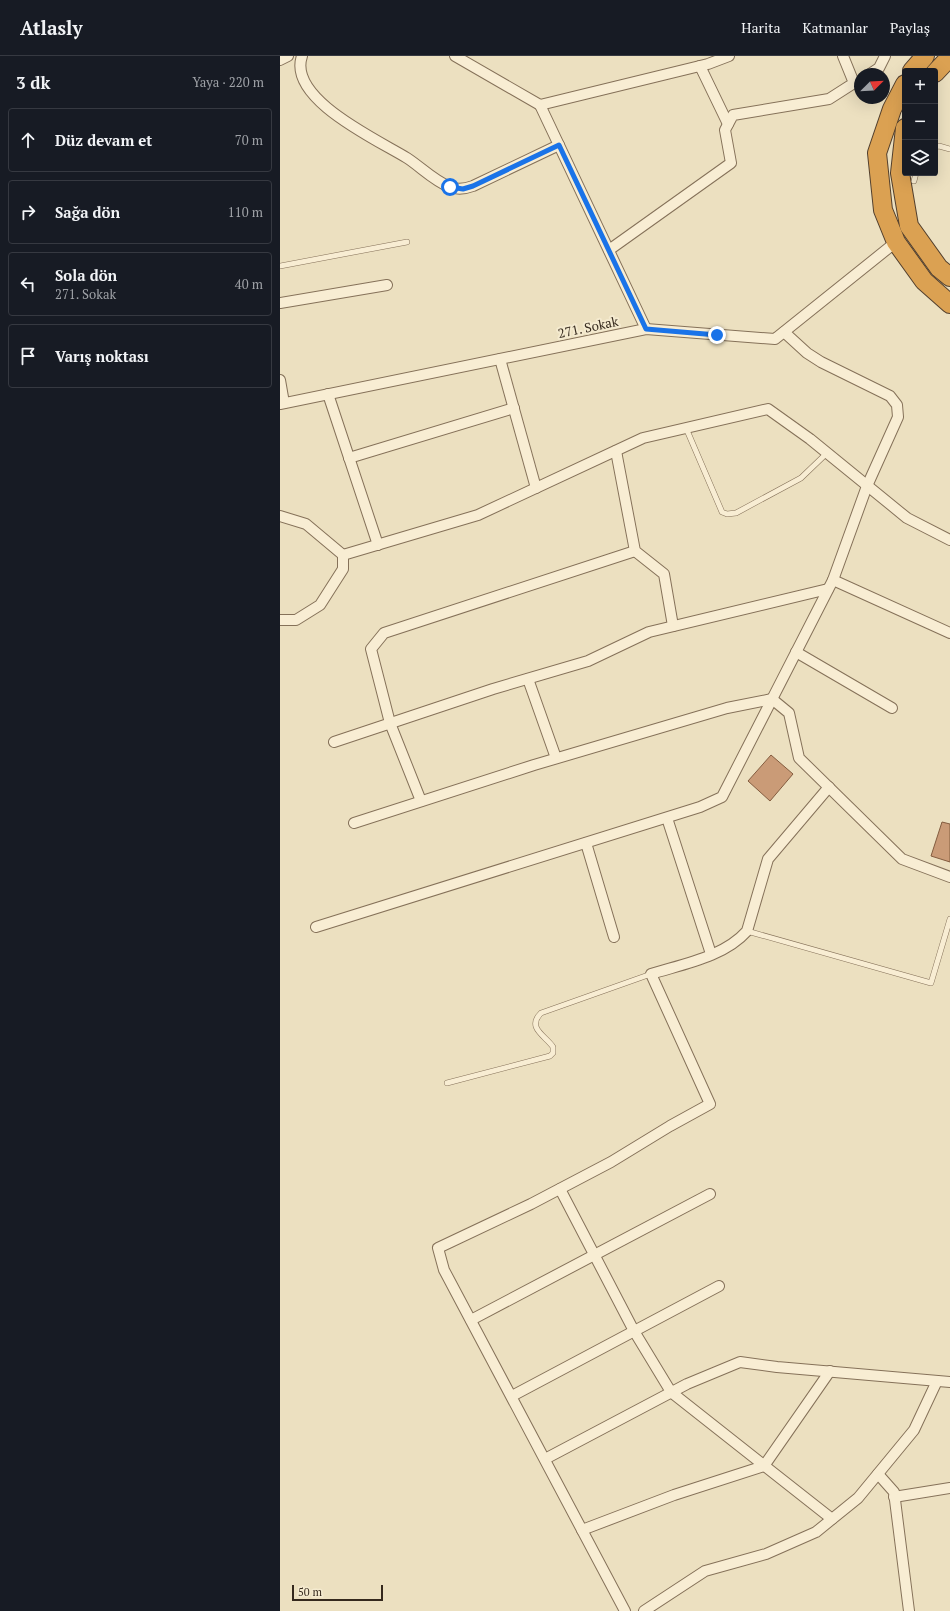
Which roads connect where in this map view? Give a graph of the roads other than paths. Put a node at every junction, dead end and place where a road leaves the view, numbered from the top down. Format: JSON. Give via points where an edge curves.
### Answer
{"nodes":[{"id":1,"x":288,"y":56,"type":"edge"},
{"id":2,"x":302,"y":56,"type":"edge"},
{"id":3,"x":455,"y":56,"type":"edge"},
{"id":4,"x":729,"y":56,"type":"edge"},
{"id":5,"x":843,"y":56,"type":"edge"},
{"id":6,"x":885,"y":56,"type":"edge"},
{"id":7,"x":925,"y":56,"type":"edge"},
{"id":8,"x":950,"y":57,"type":"edge"},
{"id":9,"x":280,"y":60,"type":"edge"},
{"id":10,"x":700,"y":66,"type":"junction"},
{"id":11,"x":879,"y":68,"type":"edge"},
{"id":12,"x":915,"y":68,"type":"edge"},
{"id":13,"x":938,"y":70,"type":"edge"},
{"id":14,"x":854,"y":76,"type":"edge"},
{"id":15,"x":854,"y":84,"type":"edge"},
{"id":16,"x":902,"y":90,"type":"edge"},
{"id":17,"x":540,"y":105,"type":"junction"},
{"id":18,"x":728,"y":124,"type":"junction"},
{"id":19,"x":904,"y":140,"type":"edge"},
{"id":20,"x":559,"y":145,"type":"junction"},
{"id":21,"x":938,"y":146,"type":"edge"},
{"id":22,"x":950,"y":149,"type":"edge"},
{"id":23,"x":915,"y":176,"type":"edge"},
{"id":24,"x":914,"y":181,"type":"dead end"},
{"id":25,"x":407,"y":242,"type":"dead end"},
{"id":26,"x":896,"y":242,"type":"junction"},
{"id":27,"x":609,"y":250,"type":"junction"},
{"id":28,"x":280,"y":266,"type":"edge"},
{"id":29,"x":950,"y":277,"type":"edge"},
{"id":30,"x":387,"y":286,"type":"dead end"},
{"id":31,"x":280,"y":304,"type":"edge"},
{"id":32,"x":950,"y":304,"type":"edge"},
{"id":33,"x":646,"y":329,"type":"junction"},
{"id":34,"x":784,"y":332,"type":"junction"},
{"id":35,"x":500,"y":359,"type":"junction"},
{"id":36,"x":280,"y":380,"type":"edge"},
{"id":37,"x":328,"y":394,"type":"junction"},
{"id":38,"x":282,"y":404,"type":"edge"},
{"id":39,"x":514,"y":408,"type":"junction"},
{"id":40,"x":686,"y":428,"type":"junction"},
{"id":41,"x":616,"y":451,"type":"junction"},
{"id":42,"x":827,"y":453,"type":"junction"},
{"id":43,"x":349,"y":458,"type":"junction"},
{"id":44,"x":867,"y":486,"type":"junction"},
{"id":45,"x":536,"y":488,"type":"junction"},
{"id":46,"x":280,"y":516,"type":"edge"},
{"id":47,"x":950,"y":540,"type":"edge"},
{"id":48,"x":378,"y":545,"type":"junction"},
{"id":49,"x":635,"y":551,"type":"junction"},
{"id":50,"x":343,"y":555,"type":"junction"},
{"id":51,"x":833,"y":580,"type":"junction"},
{"id":52,"x":828,"y":589,"type":"junction"},
{"id":53,"x":280,"y":620,"type":"edge"},
{"id":54,"x":673,"y":626,"type":"junction"},
{"id":55,"x":950,"y":633,"type":"edge"},
{"id":56,"x":796,"y":652,"type":"junction"},
{"id":57,"x":528,"y":679,"type":"junction"},
{"id":58,"x":772,"y":699,"type":"junction"},
{"id":59,"x":892,"y":708,"type":"dead end"},
{"id":60,"x":390,"y":723,"type":"junction"},
{"id":61,"x":334,"y":742,"type":"dead end"},
{"id":62,"x":556,"y":758,"type":"junction"},
{"id":63,"x":829,"y":787,"type":"junction"},
{"id":64,"x":421,"y":802,"type":"junction"},
{"id":65,"x":667,"y":818,"type":"junction"},
{"id":66,"x":354,"y":823,"type":"dead end"},
{"id":67,"x":586,"y":843,"type":"junction"},
{"id":68,"x":950,"y":877,"type":"edge"},
{"id":69,"x":950,"y":919,"type":"edge"},
{"id":70,"x":316,"y":927,"type":"dead end"},
{"id":71,"x":747,"y":930,"type":"junction"},
{"id":72,"x":614,"y":938,"type":"dead end"},
{"id":73,"x":711,"y":954,"type":"junction"},
{"id":74,"x":651,"y":974,"type":"junction"},
{"id":75,"x":447,"y":1083,"type":"dead end"},
{"id":76,"x":560,"y":1189,"type":"junction"},
{"id":77,"x":710,"y":1194,"type":"dead end"},
{"id":78,"x":594,"y":1255,"type":"junction"},
{"id":79,"x":719,"y":1286,"type":"dead end"},
{"id":80,"x":471,"y":1320,"type":"junction"},
{"id":81,"x":634,"y":1331,"type":"junction"},
{"id":82,"x":830,"y":1371,"type":"junction"},
{"id":83,"x":937,"y":1381,"type":"junction"},
{"id":84,"x":950,"y":1382,"type":"edge"},
{"id":85,"x":671,"y":1392,"type":"junction"},
{"id":86,"x":512,"y":1396,"type":"junction"},
{"id":87,"x":545,"y":1459,"type":"junction"},
{"id":88,"x":764,"y":1466,"type":"junction"},
{"id":89,"x":878,"y":1474,"type":"junction"},
{"id":90,"x":950,"y":1488,"type":"edge"},
{"id":91,"x":894,"y":1497,"type":"junction"},
{"id":92,"x":832,"y":1519,"type":"junction"},
{"id":93,"x":582,"y":1530,"type":"junction"},
{"id":94,"x":625,"y":1611,"type":"edge"},
{"id":95,"x":644,"y":1611,"type":"edge"},
{"id":96,"x":909,"y":1611,"type":"edge"}],
"edges":[{"from":1,"to":9,"type":"street"},
{"from":2,"to":20,"type":"street","via":[[302,76],[317,100],[450,187],[463,189],[473,186]]},
{"from":3,"to":17,"type":"street"},
{"from":4,"to":10,"type":"street"},
{"from":5,"to":14,"type":"street"},
{"from":6,"to":11,"type":"street"},
{"from":7,"to":12,"type":"highway"},
{"from":8,"to":13,"type":"highway"},
{"from":10,"to":17,"type":"street"},
{"from":10,"to":18,"type":"street"},
{"from":15,"to":18,"type":"street","via":[[829,99],[733,115]]},
{"from":16,"to":26,"type":"highway","via":[[892,109],[877,153],[883,210]]},
{"from":17,"to":20,"type":"street"},
{"from":18,"to":27,"type":"street","via":[[725,130],[731,163]]},
{"from":19,"to":29,"type":"highway","via":[[900,173],[909,226],[939,268]]},
{"from":20,"to":27,"type":"street"},
{"from":21,"to":22,"type":"lane"},
{"from":23,"to":24,"type":"lane"},
{"from":25,"to":28,"type":"lane"},
{"from":26,"to":32,"type":"highway","via":[[924,281]]},
{"from":26,"to":34,"type":"street","name":"271. Sokak"},
{"from":27,"to":33,"type":"street"},
{"from":30,"to":31,"type":"street"},
{"from":33,"to":34,"type":"street","name":"271. Sokak","via":[[775,339]]},
{"from":33,"to":35,"type":"street","name":"271. Sokak"},
{"from":34,"to":44,"type":"street","via":[[821,362],[895,400],[898,417]]},
{"from":35,"to":37,"type":"street","name":"271. Sokak"},
{"from":35,"to":39,"type":"street"},
{"from":36,"to":38,"type":"street"},
{"from":37,"to":38,"type":"street","name":"271. Sokak"},
{"from":37,"to":43,"type":"street"},
{"from":39,"to":43,"type":"street"},
{"from":39,"to":45,"type":"street"},
{"from":40,"to":41,"type":"street","via":[[643,438]]},
{"from":40,"to":42,"type":"street","via":[[768,409]]},
{"from":40,"to":42,"type":"lane","via":[[722,512],[727,514],[736,513],[801,478]]},
{"from":41,"to":45,"type":"street"},
{"from":41,"to":49,"type":"street"},
{"from":42,"to":44,"type":"street"},
{"from":43,"to":48,"type":"street"},
{"from":44,"to":47,"type":"street","via":[[906,518]]},
{"from":44,"to":51,"type":"street"},
{"from":45,"to":48,"type":"street","via":[[478,515]]},
{"from":46,"to":50,"type":"street","via":[[306,524]]},
{"from":48,"to":50,"type":"street"},
{"from":49,"to":54,"type":"street","via":[[664,574]]},
{"from":49,"to":60,"type":"street","via":[[384,633],[371,649]]},
{"from":50,"to":53,"type":"street","via":[[342,569],[320,605],[296,620]]},
{"from":51,"to":52,"type":"street"},
{"from":51,"to":55,"type":"street"},
{"from":52,"to":54,"type":"street"},
{"from":52,"to":56,"type":"street"},
{"from":54,"to":57,"type":"street","via":[[649,632],[588,661]]},
{"from":56,"to":58,"type":"street"},
{"from":56,"to":59,"type":"street"},
{"from":57,"to":60,"type":"street"},
{"from":57,"to":62,"type":"street"},
{"from":58,"to":62,"type":"street","via":[[727,708]]},
{"from":58,"to":63,"type":"street","via":[[789,713],[799,758]]},
{"from":58,"to":65,"type":"street","via":[[722,797]]},
{"from":60,"to":61,"type":"street"},
{"from":60,"to":64,"type":"street"},
{"from":62,"to":64,"type":"street"},
{"from":63,"to":68,"type":"street","via":[[902,859]]},
{"from":63,"to":71,"type":"street","via":[[768,859]]},
{"from":64,"to":66,"type":"street"},
{"from":65,"to":67,"type":"street"},
{"from":65,"to":73,"type":"street"},
{"from":67,"to":70,"type":"street"},
{"from":67,"to":72,"type":"street"},
{"from":69,"to":71,"type":"lane","via":[[930,983]]},
{"from":71,"to":73,"type":"street","via":[[732,944]]},
{"from":73,"to":74,"type":"street"},
{"from":74,"to":75,"type":"lane","via":[[541,1013],[536,1026],[539,1033],[553,1047],[550,1056]]},
{"from":74,"to":76,"type":"street","via":[[710,1104]]},
{"from":76,"to":78,"type":"street"},
{"from":76,"to":80,"type":"street","via":[[438,1248],[444,1270]]},
{"from":77,"to":78,"type":"street"},
{"from":78,"to":80,"type":"street"},
{"from":78,"to":81,"type":"street"},
{"from":79,"to":81,"type":"street"},
{"from":80,"to":86,"type":"street"},
{"from":81,"to":85,"type":"street"},
{"from":81,"to":86,"type":"street"},
{"from":82,"to":83,"type":"street"},
{"from":82,"to":85,"type":"street","via":[[740,1362]]},
{"from":82,"to":88,"type":"street"},
{"from":83,"to":84,"type":"street"},
{"from":83,"to":89,"type":"street","via":[[914,1430]]},
{"from":85,"to":87,"type":"street"},
{"from":85,"to":88,"type":"street"},
{"from":86,"to":87,"type":"street"},
{"from":87,"to":93,"type":"street"},
{"from":88,"to":92,"type":"street"},
{"from":88,"to":93,"type":"street","via":[[674,1495]]},
{"from":89,"to":91,"type":"street","via":[[894,1492]]},
{"from":89,"to":92,"type":"street","via":[[858,1498]]},
{"from":90,"to":91,"type":"street"},
{"from":91,"to":96,"type":"street"},
{"from":92,"to":95,"type":"street","via":[[816,1532],[766,1554],[704,1571]]},
{"from":93,"to":94,"type":"street"}]}
